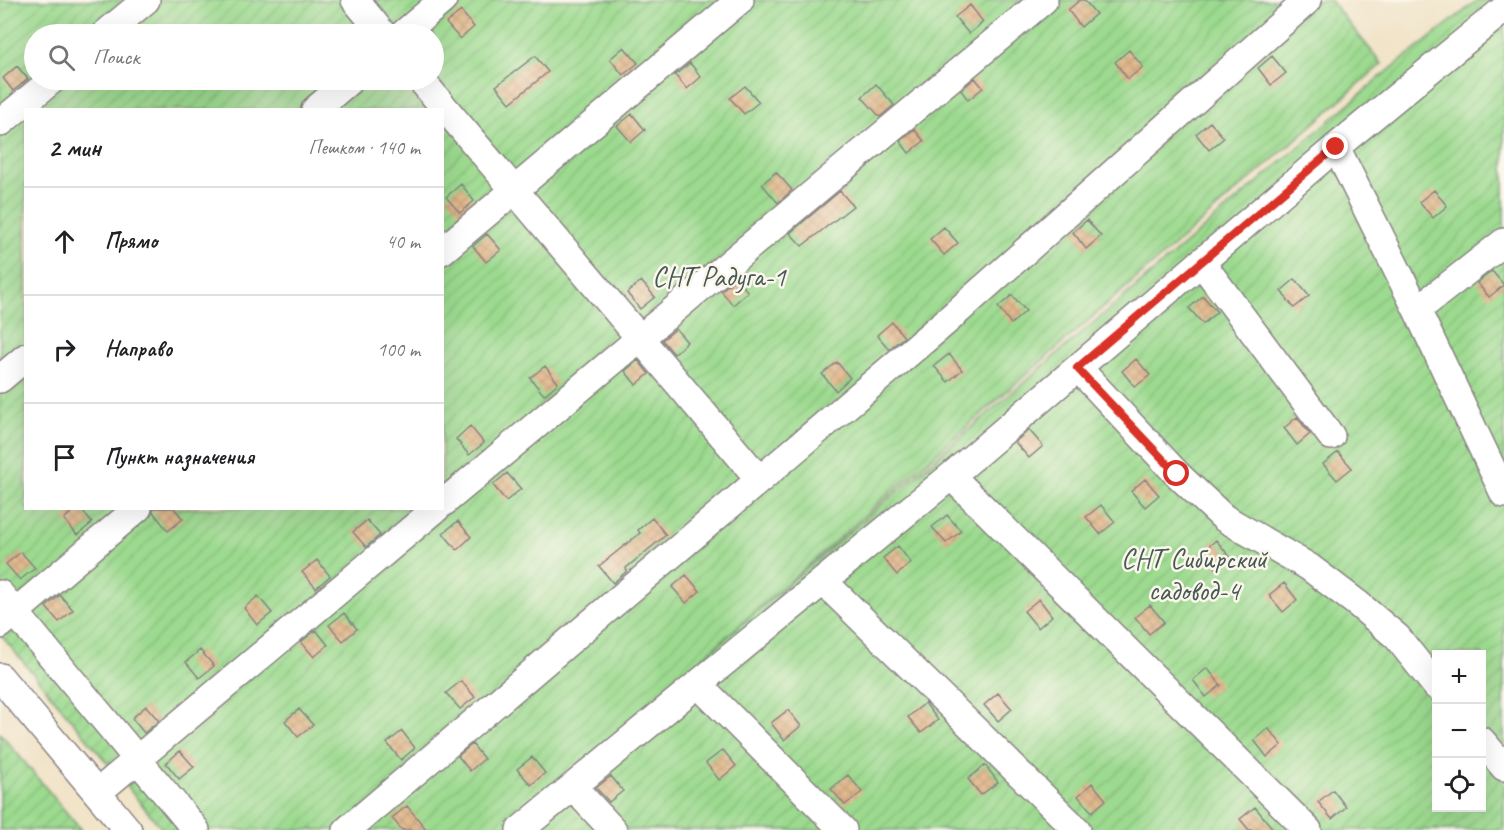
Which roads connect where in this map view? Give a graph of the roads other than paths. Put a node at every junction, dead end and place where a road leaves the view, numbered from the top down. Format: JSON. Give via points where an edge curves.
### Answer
{"nodes":[{"id":1,"x":146,"y":0,"type":"edge"},
{"id":2,"x":355,"y":0,"type":"edge"},
{"id":3,"x":443,"y":0,"type":"edge"},
{"id":4,"x":740,"y":0,"type":"edge"},
{"id":5,"x":1044,"y":0,"type":"edge"},
{"id":6,"x":1308,"y":0,"type":"edge"},
{"id":7,"x":1504,"y":9,"type":"edge"},
{"id":8,"x":117,"y":24,"type":"edge"},
{"id":9,"x":375,"y":24,"type":"edge"},
{"id":10,"x":415,"y":24,"type":"edge"},
{"id":11,"x":39,"y":90,"type":"edge"},
{"id":12,"x":338,"y":90,"type":"edge"},
{"id":13,"x":430,"y":90,"type":"edge"},
{"id":14,"x":317,"y":108,"type":"edge"},
{"id":15,"x":0,"y":123,"type":"edge"},
{"id":16,"x":1336,"y":147,"type":"junction"},
{"id":17,"x":515,"y":190,"type":"junction"},
{"id":18,"x":1504,"y":242,"type":"edge"},
{"id":19,"x":444,"y":249,"type":"edge"},
{"id":20,"x":1202,"y":262,"type":"junction"},
{"id":21,"x":1417,"y":310,"type":"junction"},
{"id":22,"x":640,"y":339,"type":"junction"},
{"id":23,"x":24,"y":359,"type":"edge"},
{"id":24,"x":1077,"y":368,"type":"junction"},
{"id":25,"x":0,"y":379,"type":"edge"},
{"id":26,"x":1331,"y":436,"type":"dead end"},
{"id":27,"x":951,"y":476,"type":"junction"},
{"id":28,"x":760,"y":480,"type":"junction"},
{"id":29,"x":1504,"y":492,"type":"edge"},
{"id":30,"x":444,"y":502,"type":"edge"},
{"id":31,"x":135,"y":510,"type":"edge"},
{"id":32,"x":435,"y":510,"type":"edge"},
{"id":33,"x":823,"y":580,"type":"junction"},
{"id":34,"x":5,"y":610,"type":"edge"},
{"id":35,"x":0,"y":677,"type":"edge"},
{"id":36,"x":1432,"y":680,"type":"edge"},
{"id":37,"x":698,"y":684,"type":"junction"},
{"id":38,"x":1486,"y":746,"type":"edge"},
{"id":39,"x":138,"y":760,"type":"junction"},
{"id":40,"x":1504,"y":767,"type":"edge"},
{"id":41,"x":573,"y":787,"type":"junction"},
{"id":42,"x":97,"y":794,"type":"junction"},
{"id":43,"x":128,"y":830,"type":"edge"},
{"id":44,"x":196,"y":830,"type":"edge"},
{"id":45,"x":347,"y":830,"type":"edge"},
{"id":46,"x":520,"y":830,"type":"edge"},
{"id":47,"x":613,"y":830,"type":"edge"},
{"id":48,"x":843,"y":830,"type":"edge"},
{"id":49,"x":1077,"y":830,"type":"edge"},
{"id":50,"x":1308,"y":830,"type":"edge"}],
"edges":[{"from":1,"to":8,"type":"street"},
{"from":2,"to":9,"type":"street"},
{"from":3,"to":10,"type":"street"},
{"from":4,"to":17,"type":"street"},
{"from":5,"to":22,"type":"street"},
{"from":6,"to":28,"type":"street","via":[[949,320]]},
{"from":7,"to":16,"type":"street"},
{"from":11,"to":15,"type":"street"},
{"from":12,"to":14,"type":"street"},
{"from":13,"to":17,"type":"street"},
{"from":16,"to":20,"type":"street"},
{"from":16,"to":21,"type":"street"},
{"from":17,"to":19,"type":"street"},
{"from":17,"to":22,"type":"street"},
{"from":18,"to":21,"type":"street"},
{"from":20,"to":24,"type":"street"},
{"from":20,"to":26,"type":"street"},
{"from":21,"to":29,"type":"street"},
{"from":22,"to":28,"type":"street"},
{"from":22,"to":30,"type":"street"},
{"from":23,"to":25,"type":"street"},
{"from":24,"to":27,"type":"street"},
{"from":24,"to":36,"type":"street","via":[[1224,518],[1309,567],[1358,604],[1397,638]]},
{"from":27,"to":33,"type":"street"},
{"from":27,"to":50,"type":"street"},
{"from":28,"to":45,"type":"street"},
{"from":31,"to":34,"type":"street"},
{"from":32,"to":39,"type":"street"},
{"from":33,"to":37,"type":"street"},
{"from":33,"to":49,"type":"street"},
{"from":34,"to":39,"type":"street"},
{"from":35,"to":42,"type":"street"},
{"from":37,"to":41,"type":"street"},
{"from":37,"to":48,"type":"street"},
{"from":38,"to":40,"type":"street"},
{"from":39,"to":42,"type":"street"},
{"from":39,"to":44,"type":"street"},
{"from":41,"to":46,"type":"street"},
{"from":41,"to":47,"type":"street"},
{"from":42,"to":43,"type":"street"}]}
